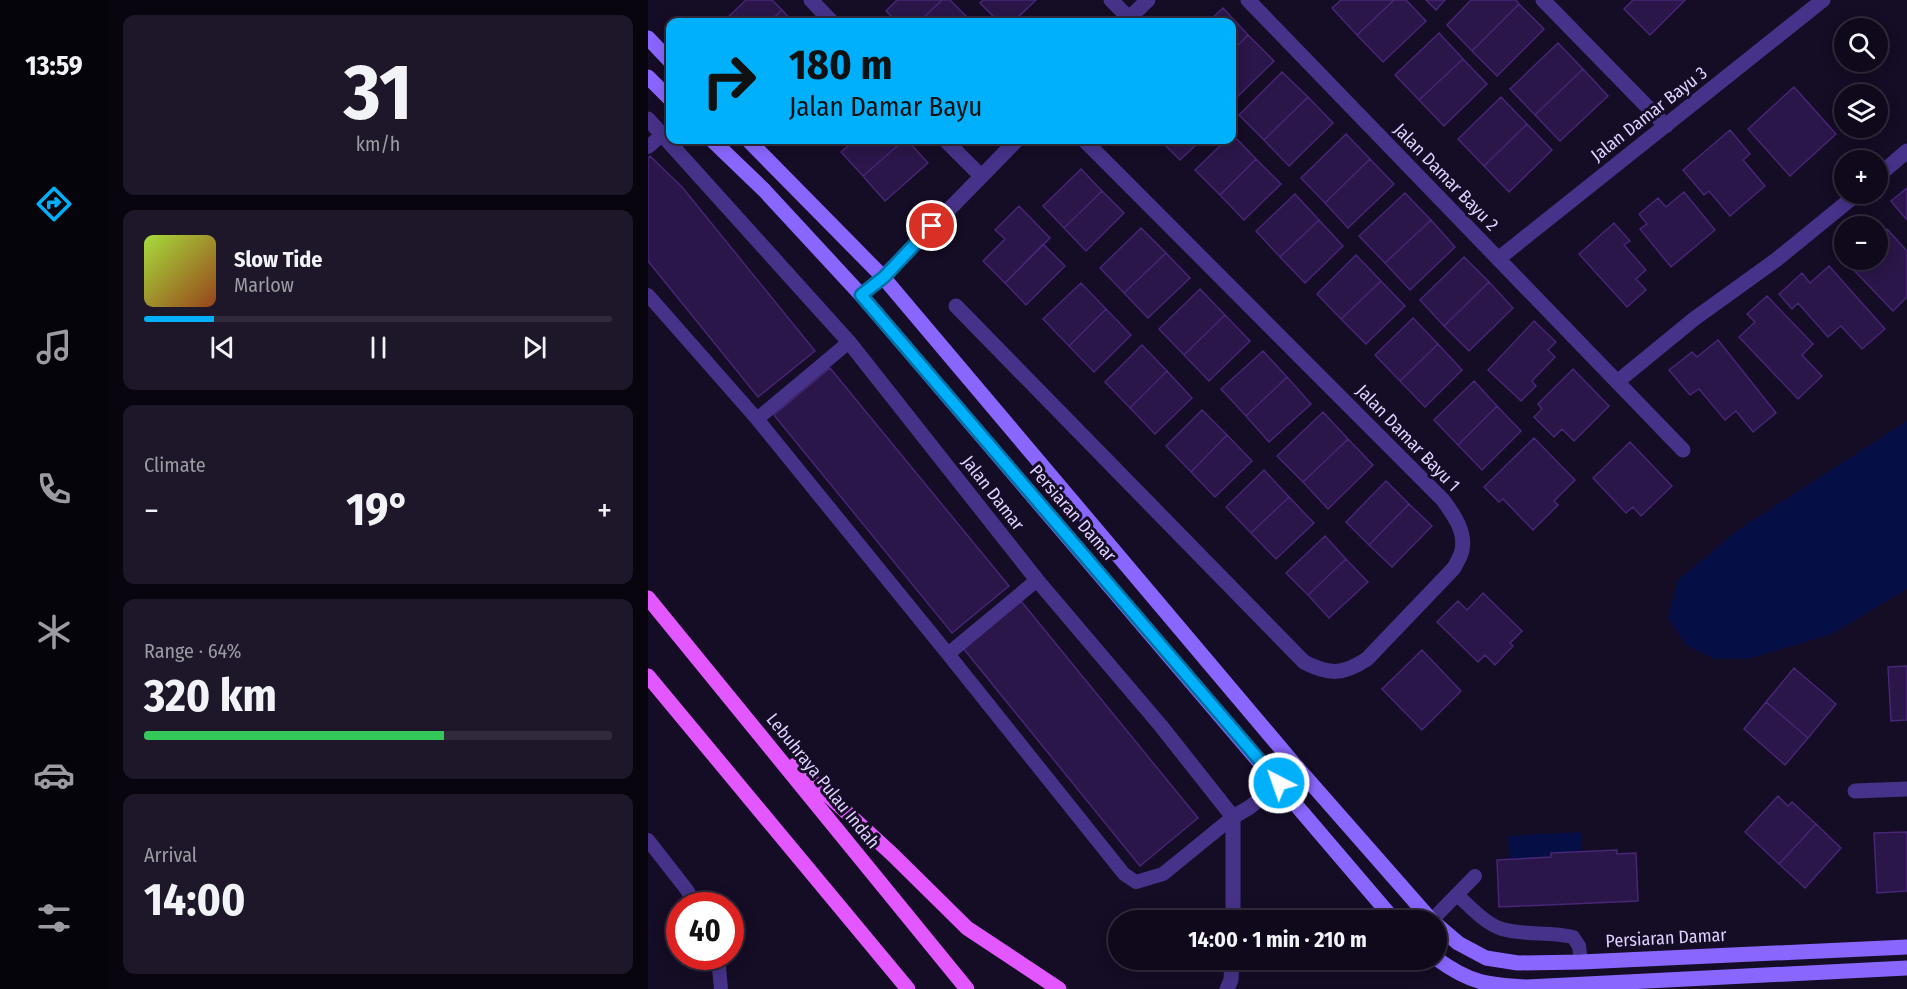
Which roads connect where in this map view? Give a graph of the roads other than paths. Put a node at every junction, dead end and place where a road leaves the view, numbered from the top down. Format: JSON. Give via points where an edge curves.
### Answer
{"nodes":[{"id":1,"x":811,"y":0,"type":"edge"},
{"id":2,"x":1111,"y":0,"type":"edge"},
{"id":3,"x":1148,"y":0,"type":"edge"},
{"id":4,"x":1248,"y":0,"type":"edge"},
{"id":5,"x":1544,"y":0,"type":"edge"},
{"id":6,"x":1823,"y":0,"type":"edge"},
{"id":7,"x":828,"y":18,"type":"edge"},
{"id":8,"x":1125,"y":18,"type":"edge"},
{"id":9,"x":1129,"y":18,"type":"edge"},
{"id":10,"x":648,"y":38,"type":"edge"},
{"id":11,"x":666,"y":57,"type":"edge"},
{"id":12,"x":648,"y":77,"type":"edge"},
{"id":13,"x":666,"y":95,"type":"edge"},
{"id":14,"x":648,"y":119,"type":"edge"},
{"id":15,"x":1666,"y":126,"type":"junction"},
{"id":16,"x":663,"y":134,"type":"junction"},
{"id":17,"x":666,"y":137,"type":"edge"},
{"id":18,"x":672,"y":144,"type":"edge"},
{"id":19,"x":716,"y":144,"type":"edge"},
{"id":20,"x":752,"y":144,"type":"edge"},
{"id":21,"x":949,"y":144,"type":"edge"},
{"id":22,"x":1013,"y":144,"type":"edge"},
{"id":23,"x":1088,"y":144,"type":"edge"},
{"id":24,"x":648,"y":147,"type":"edge"},
{"id":25,"x":1907,"y":151,"type":"edge"},
{"id":26,"x":1888,"y":167,"type":"edge"},
{"id":27,"x":981,"y":176,"type":"junction"},
{"id":28,"x":1845,"y":204,"type":"edge"},
{"id":29,"x":1498,"y":259,"type":"junction"},
{"id":30,"x":884,"y":277,"type":"junction"},
{"id":31,"x":648,"y":295,"type":"edge"},
{"id":32,"x":861,"y":295,"type":"junction"},
{"id":33,"x":956,"y":306,"type":"dead end"},
{"id":34,"x":849,"y":342,"type":"junction"},
{"id":35,"x":1617,"y":382,"type":"junction"},
{"id":36,"x":757,"y":419,"type":"junction"},
{"id":37,"x":1683,"y":450,"type":"dead end"},
{"id":38,"x":1037,"y":580,"type":"junction"},
{"id":39,"x":648,"y":598,"type":"edge"},
{"id":40,"x":948,"y":654,"type":"junction"},
{"id":41,"x":648,"y":676,"type":"edge"},
{"id":42,"x":756,"y":728,"type":"junction"},
{"id":43,"x":1279,"y":783,"type":"junction"},
{"id":44,"x":1907,"y":789,"type":"edge"},
{"id":45,"x":1855,"y":791,"type":"dead end"},
{"id":46,"x":1233,"y":817,"type":"junction"},
{"id":47,"x":648,"y":840,"type":"edge"},
{"id":48,"x":1475,"y":876,"type":"dead end"},
{"id":49,"x":688,"y":892,"type":"edge"},
{"id":50,"x":1456,"y":895,"type":"junction"},
{"id":51,"x":1233,"y":910,"type":"edge"},
{"id":52,"x":1386,"y":910,"type":"edge"},
{"id":53,"x":1421,"y":910,"type":"edge"},
{"id":54,"x":1442,"y":910,"type":"edge"},
{"id":55,"x":1447,"y":934,"type":"edge"},
{"id":56,"x":1907,"y":947,"type":"edge"},
{"id":57,"x":1581,"y":962,"type":"junction"},
{"id":58,"x":1447,"y":966,"type":"edge"},
{"id":59,"x":1907,"y":968,"type":"edge"},
{"id":60,"x":719,"y":970,"type":"edge"},
{"id":61,"x":1232,"y":970,"type":"edge"},
{"id":62,"x":721,"y":989,"type":"edge"},
{"id":63,"x":908,"y":989,"type":"edge"},
{"id":64,"x":967,"y":989,"type":"edge"},
{"id":65,"x":1059,"y":989,"type":"edge"},
{"id":66,"x":1227,"y":989,"type":"edge"}],
"edges":[{"from":1,"to":7,"type":"street"},
{"from":2,"to":8,"type":"street"},
{"from":3,"to":9,"type":"street"},
{"from":4,"to":29,"type":"street","name":"Jalan Damar Bayu 2"},
{"from":5,"to":15,"type":"street"},
{"from":6,"to":15,"type":"street","name":"Jalan Damar Bayu 3"},
{"from":10,"to":11,"type":"street"},
{"from":12,"to":13,"type":"street"},
{"from":14,"to":16,"type":"street","name":"Jalan Damar"},
{"from":15,"to":29,"type":"street","name":"Jalan Damar Bayu 3"},
{"from":16,"to":17,"type":"street","name":"Jalan Damar"},
{"from":16,"to":24,"type":"lane"},
{"from":18,"to":34,"type":"street","name":"Jalan Damar"},
{"from":19,"to":32,"type":"street","name":"Persiaran Damar"},
{"from":20,"to":30,"type":"street","name":"Persiaran Damar"},
{"from":21,"to":27,"type":"street"},
{"from":22,"to":27,"type":"street"},
{"from":23,"to":33,"type":"street","name":"Jalan Damar Bayu 1","via":[[1443,500],[1462,535],[1462,550],[1454,568],[1367,659],[1353,668],[1336,672],[1304,662]]},
{"from":25,"to":26,"type":"street"},
{"from":27,"to":30,"type":"street"},
{"from":28,"to":35,"type":"street"},
{"from":29,"to":35,"type":"street","name":"Jalan Damar Bayu 2"},
{"from":30,"to":32,"type":"street"},
{"from":30,"to":53,"type":"street","name":"Persiaran Damar"},
{"from":31,"to":36,"type":"lane"},
{"from":32,"to":43,"type":"street","name":"Persiaran Damar"},
{"from":34,"to":36,"type":"lane"},
{"from":34,"to":38,"type":"street","name":"Jalan Damar"},
{"from":35,"to":37,"type":"street","name":"Jalan Damar Bayu 2"},
{"from":36,"to":40,"type":"lane"},
{"from":38,"to":40,"type":"lane"},
{"from":38,"to":46,"type":"street","name":"Jalan Damar"},
{"from":39,"to":42,"type":"main road","name":"Lebuhraya Pulau Indah"},
{"from":40,"to":46,"type":"lane","via":[[1124,874],[1136,882],[1164,874]]},
{"from":41,"to":63,"type":"main road"},
{"from":42,"to":64,"type":"main road","name":"Lebuhraya Pulau Indah"},
{"from":42,"to":65,"type":"main road","via":[[967,928]]},
{"from":43,"to":46,"type":"street"},
{"from":43,"to":52,"type":"street","name":"Persiaran Damar"},
{"from":44,"to":45,"type":"street"},
{"from":46,"to":51,"type":"street"},
{"from":47,"to":49,"type":"lane"},
{"from":48,"to":50,"type":"lane"},
{"from":50,"to":54,"type":"lane"},
{"from":50,"to":57,"type":"lane","via":[[1501,928],[1574,937]]},
{"from":55,"to":57,"type":"street","name":"Persiaran Damar","via":[[1486,958],[1518,963]]},
{"from":56,"to":57,"type":"street","name":"Persiaran Damar"},
{"from":58,"to":59,"type":"street","via":[[1490,985],[1527,987]]},
{"from":60,"to":62,"type":"lane"},
{"from":61,"to":66,"type":"street"}]}
